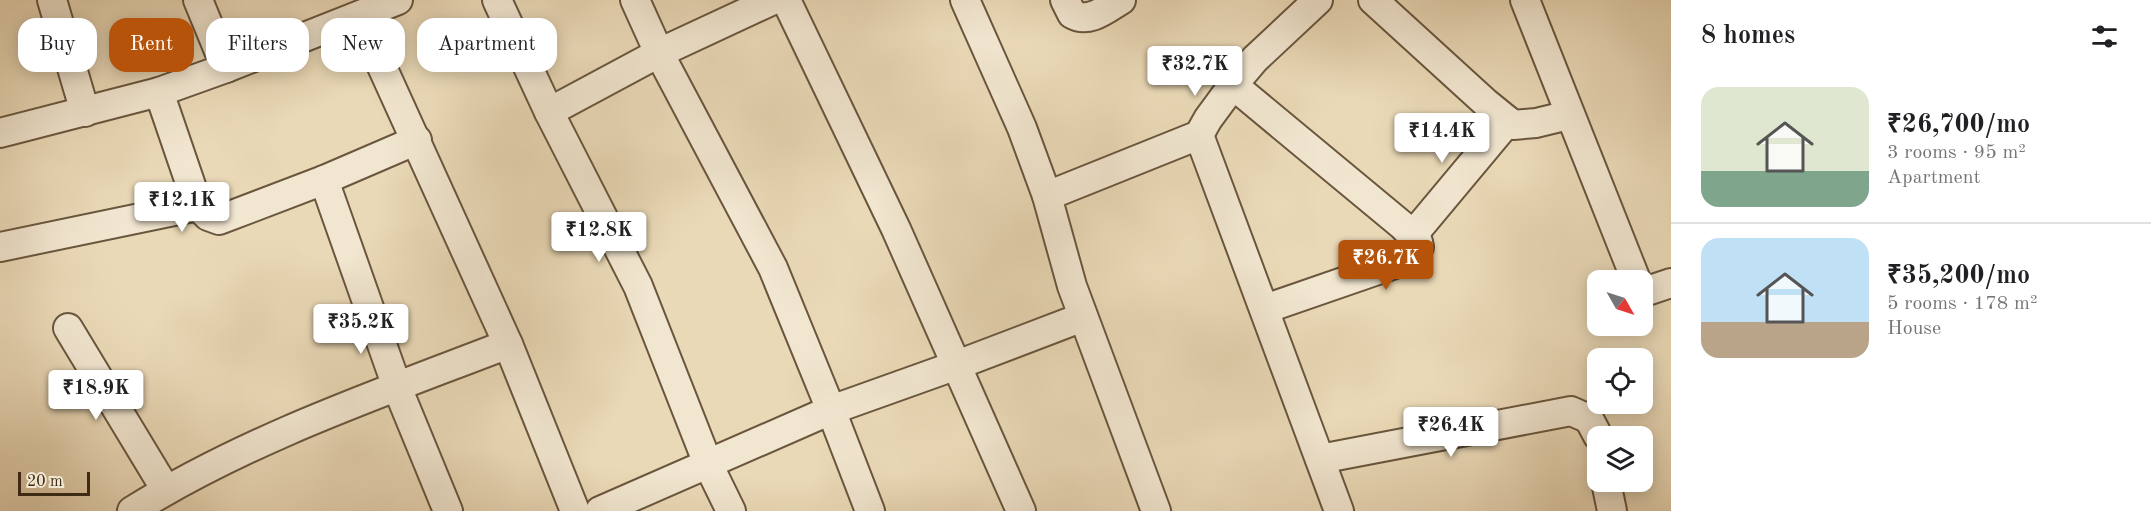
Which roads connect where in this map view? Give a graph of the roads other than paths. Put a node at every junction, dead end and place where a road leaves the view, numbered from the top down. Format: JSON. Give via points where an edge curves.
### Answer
{"nodes":[{"id":1,"x":52,"y":0,"type":"edge"},
{"id":2,"x":198,"y":0,"type":"edge"},
{"id":3,"x":398,"y":0,"type":"edge"},
{"id":4,"x":497,"y":0,"type":"edge"},
{"id":5,"x":635,"y":0,"type":"edge"},
{"id":6,"x":772,"y":0,"type":"edge"},
{"id":7,"x":786,"y":0,"type":"edge"},
{"id":8,"x":965,"y":0,"type":"edge"},
{"id":9,"x":1065,"y":0,"type":"edge"},
{"id":10,"x":1121,"y":0,"type":"edge"},
{"id":11,"x":1318,"y":0,"type":"edge"},
{"id":12,"x":1373,"y":0,"type":"edge"},
{"id":13,"x":1526,"y":0,"type":"edge"},
{"id":14,"x":359,"y":16,"type":"junction"},
{"id":15,"x":206,"y":19,"type":"edge"},
{"id":16,"x":309,"y":36,"type":"edge"},
{"id":17,"x":659,"y":53,"type":"junction"},
{"id":18,"x":215,"y":72,"type":"edge"},
{"id":19,"x":1233,"y":85,"type":"junction"},
{"id":20,"x":159,"y":92,"type":"junction"},
{"id":21,"x":85,"y":112,"type":"junction"},
{"id":22,"x":549,"y":112,"type":"junction"},
{"id":23,"x":1569,"y":115,"type":"junction"},
{"id":24,"x":1508,"y":121,"type":"junction"},
{"id":25,"x":0,"y":133,"type":"edge"},
{"id":26,"x":1199,"y":135,"type":"junction"},
{"id":27,"x":417,"y":140,"type":"junction"},
{"id":28,"x":324,"y":180,"type":"junction"},
{"id":29,"x":1047,"y":196,"type":"junction"},
{"id":30,"x":198,"y":206,"type":"junction"},
{"id":31,"x":1412,"y":237,"type":"junction"},
{"id":32,"x":0,"y":247,"type":"edge"},
{"id":33,"x":1632,"y":270,"type":"edge"},
{"id":34,"x":1671,"y":283,"type":"edge"},
{"id":35,"x":1653,"y":289,"type":"edge"},
{"id":36,"x":1265,"y":309,"type":"junction"},
{"id":37,"x":1083,"y":317,"type":"junction"},
{"id":38,"x":68,"y":328,"type":"dead end"},
{"id":39,"x":508,"y":344,"type":"junction"},
{"id":40,"x":957,"y":365,"type":"junction"},
{"id":41,"x":397,"y":387,"type":"junction"},
{"id":42,"x":831,"y":410,"type":"junction"},
{"id":43,"x":1593,"y":426,"type":"edge"},
{"id":44,"x":1320,"y":459,"type":"junction"},
{"id":45,"x":708,"y":464,"type":"junction"},
{"id":46,"x":166,"y":490,"type":"junction"},
{"id":47,"x":1608,"y":492,"type":"edge"},
{"id":48,"x":132,"y":511,"type":"edge"},
{"id":49,"x":448,"y":511,"type":"edge"},
{"id":50,"x":575,"y":511,"type":"edge"},
{"id":51,"x":600,"y":511,"type":"edge"},
{"id":52,"x":731,"y":511,"type":"edge"},
{"id":53,"x":870,"y":511,"type":"edge"},
{"id":54,"x":1021,"y":511,"type":"edge"},
{"id":55,"x":1156,"y":511,"type":"edge"},
{"id":56,"x":1339,"y":511,"type":"edge"},
{"id":57,"x":1612,"y":511,"type":"edge"}],
"edges":[{"from":1,"to":21,"type":"street"},
{"from":2,"to":15,"type":"street"},
{"from":3,"to":14,"type":"street"},
{"from":4,"to":22,"type":"street"},
{"from":5,"to":17,"type":"street"},
{"from":6,"to":17,"type":"street"},
{"from":7,"to":40,"type":"street"},
{"from":8,"to":29,"type":"street","via":[[1022,128]]},
{"from":9,"to":10,"type":"street","via":[[1072,14],[1084,18]]},
{"from":11,"to":19,"type":"street"},
{"from":12,"to":24,"type":"street"},
{"from":13,"to":23,"type":"street"},
{"from":14,"to":16,"type":"street"},
{"from":14,"to":27,"type":"street"},
{"from":17,"to":22,"type":"street"},
{"from":17,"to":42,"type":"street","via":[[773,268]]},
{"from":18,"to":20,"type":"street"},
{"from":19,"to":26,"type":"street"},
{"from":19,"to":31,"type":"street"},
{"from":20,"to":21,"type":"street"},
{"from":20,"to":30,"type":"street"},
{"from":21,"to":25,"type":"street"},
{"from":22,"to":45,"type":"street","via":[[638,286]]},
{"from":23,"to":24,"type":"street","via":[[1536,123]]},
{"from":23,"to":33,"type":"street"},
{"from":24,"to":31,"type":"street"},
{"from":26,"to":29,"type":"street"},
{"from":26,"to":36,"type":"street"},
{"from":27,"to":28,"type":"street"},
{"from":27,"to":39,"type":"street"},
{"from":28,"to":30,"type":"street","via":[[219,220]]},
{"from":28,"to":41,"type":"street"},
{"from":29,"to":37,"type":"street"},
{"from":30,"to":32,"type":"street"},
{"from":31,"to":36,"type":"street","via":[[1419,247],[1408,259]]},
{"from":34,"to":35,"type":"street"},
{"from":36,"to":44,"type":"street"},
{"from":37,"to":40,"type":"street"},
{"from":37,"to":55,"type":"street"},
{"from":38,"to":46,"type":"street"},
{"from":39,"to":41,"type":"street"},
{"from":39,"to":50,"type":"street"},
{"from":40,"to":42,"type":"street"},
{"from":40,"to":54,"type":"street"},
{"from":41,"to":46,"type":"street","via":[[283,433]]},
{"from":41,"to":49,"type":"street"},
{"from":42,"to":45,"type":"street"},
{"from":42,"to":53,"type":"street"},
{"from":43,"to":44,"type":"street","via":[[1589,419],[1571,411]]},
{"from":44,"to":56,"type":"street"},
{"from":45,"to":51,"type":"street"},
{"from":45,"to":52,"type":"street"},
{"from":46,"to":48,"type":"street"},
{"from":47,"to":57,"type":"street"}]}
